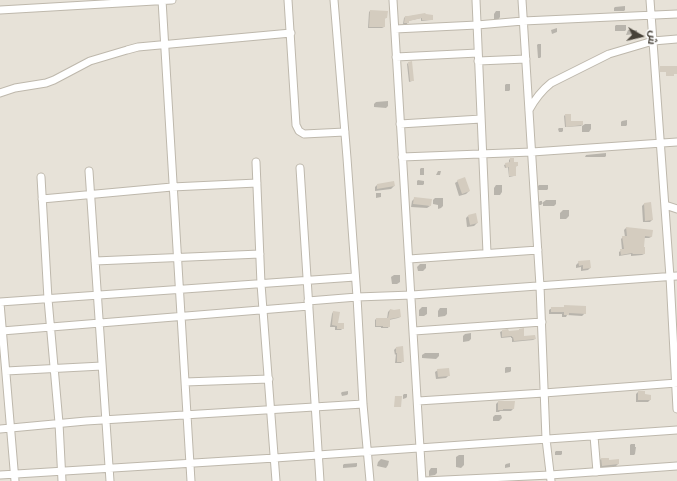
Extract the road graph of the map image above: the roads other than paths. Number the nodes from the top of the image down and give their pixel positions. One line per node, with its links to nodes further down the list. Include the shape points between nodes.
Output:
1 (30, 0): 10 (street)
2 (162, 0): 3 (street); 10 (street); 20 (street)
3 (172, 0)
4 (288, 0): 17 (street)
5 (334, 0): 28 (street)
6 (393, 0): 16 (street)
7 (476, 0): 15 (street)
8 (522, 0): 14 (street)
9 (650, 0): 13 (street)
10 (31, 8): 11 (street)
11 (0, 10)
12 (677, 14): 13 (street)
13 (651, 15): 14 (street); 19 (street)
14 (523, 21): 15 (street); 23 (street)
15 (477, 25): 16 (street); 22 (street)
16 (395, 29): 21 (street)
17 (291, 33): 20 (street); 28 (street, via 298,131 304,134)
18 (677, 39): 19 (street)
19 (653, 41): 25 (street, via 609,54 551,83); 30 (street)
20 (164, 44): 24 (street, via 138,47 102,57 54,80); 39 (street)
21 (396, 57): 22 (street); 27 (street)
22 (478, 57): 23 (street); 26 (street)
23 (526, 59): 25 (street)
24 (0, 93)
25 (529, 110): 31 (street)
26 (481, 119): 27 (street); 32 (street)
27 (400, 124): 33 (street)
28 (345, 132): 50 (street)
29 (677, 142): 30 (street)
30 (660, 143): 31 (street); 42 (street)
31 (532, 152): 32 (street); 44 (street)
32 (483, 154): 33 (street); 45 (street)
33 (402, 157): 48 (street)
34 (256, 162): 38 (street)
35 (300, 168): 52 (street)
36 (89, 171): 40 (street)
37 (41, 177): 41 (street)
38 (257, 183): 39 (street); 46 (street)
39 (172, 187): 40 (street); 47 (street)
40 (90, 194): 41 (street); 49 (street)
41 (42, 199): 59 (street)
42 (665, 205): 43 (street); 51 (street)
43 (677, 209)
44 (538, 250): 45 (street); 54 (street)
45 (487, 253): 48 (street)
46 (260, 254): 47 (street); 53 (street)
47 (178, 257): 49 (street); 55 (street)
48 (409, 259): 57 (street)
49 (95, 261): 56 (street)
50 (355, 277): 52 (street); 58 (street)
51 (673, 277): 54 (street); 74 (street)
52 (307, 281): 53 (street); 61 (street)
53 (262, 284): 55 (street); 62 (street)
54 (540, 286): 57 (street); 64 (street)
55 (179, 290): 56 (street); 63 (street)
56 (97, 295): 59 (street); 65 (street)
57 (412, 295): 58 (street); 68 (street)
58 (357, 297): 61 (street); 77 (street)
59 (48, 298): 60 (street); 66 (street)
60 (0, 303): 67 (street)
61 (309, 304): 62 (street); 78 (street)
62 (264, 310): 63 (street); 72 (street)
63 (181, 317): 65 (street); 73 (street)
64 (542, 322): 68 (street); 75 (street)
65 (99, 323): 66 (street); 69 (street)
66 (51, 327): 67 (street); 70 (street)
67 (2, 330): 71 (street)
68 (414, 331): 76 (street)
69 (102, 366): 70 (street); 82 (street)
70 (55, 368): 71 (street); 83 (street)
71 (6, 371): 84 (street)
72 (269, 378): 73 (street); 80 (street)
73 (185, 382): 81 (street)
74 (676, 383): 75 (street); 79 (street)
75 (544, 393): 76 (street); 88 (street)
76 (418, 401): 89 (street)
77 (363, 404): 78 (street); 90 (street)
78 (315, 407): 80 (street); 91 (street)
79 (677, 409)
80 (271, 410): 81 (street); 92 (street)
81 (187, 415): 82 (street); 93 (street)
82 (106, 419): 83 (street); 95 (street)
83 (59, 423): 84 (street); 96 (street)
84 (11, 428): 85 (street); 99 (street)
85 (0, 429)
86 (677, 430): 87 (street)
87 (594, 436): 88 (street); 97 (street)
88 (546, 439): 89 (street); 100 (street)
89 (420, 448): 90 (street); 107 (street)
90 (367, 451): 91 (street); 106 (street)
91 (319, 455): 92 (street); 105 (street)
92 (275, 458): 93 (street); 104 (street)
93 (190, 463): 95 (street); 103 (street)
94 (677, 466): 97 (street)
95 (109, 468): 96 (street); 102 (street)
96 (61, 471): 99 (street); 101 (street)
97 (597, 472): 100 (street)
98 (0, 475): 99 (street)
99 (15, 477)
100 (550, 478): 107 (street)
101 (62, 481)
102 (110, 481)
103 (191, 481)
104 (276, 481)
105 (320, 481)
106 (370, 481)
107 (423, 481)

